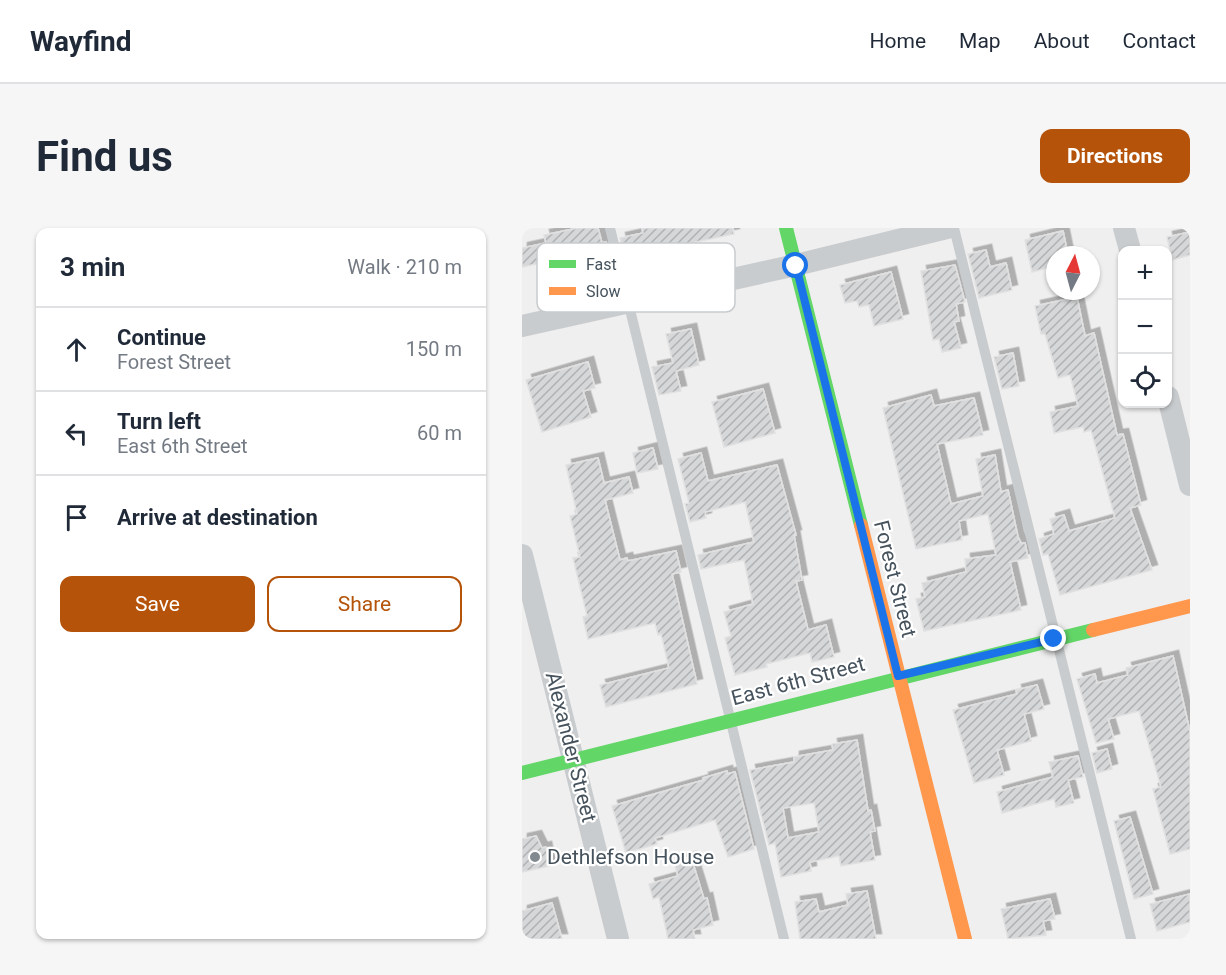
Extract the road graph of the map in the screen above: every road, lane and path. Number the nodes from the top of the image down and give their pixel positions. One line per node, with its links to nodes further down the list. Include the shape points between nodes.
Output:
1 (610, 228): 6 (lane)
2 (786, 228): 8 (street, Forest Street)
3 (947, 228): 8 (street)
4 (954, 228): 17 (lane)
5 (1124, 228): 7 (street)
6 (614, 243)
7 (1129, 246)
8 (796, 266): 9 (street); 18 (street, Forest Street)
9 (735, 279)
10 (584, 312): 12 (street)
11 (630, 312): 19 (lane)
12 (522, 326)
13 (1170, 408): 14 (street)
14 (1190, 485)
15 (522, 555): 20 (street, Alexander Street)
16 (1190, 606): 17 (street, East 6th Street)
17 (1054, 639): 18 (street, East 6th Street); 25 (lane)
18 (898, 676): 19 (street, East 6th Street); 24 (street, Forest Street)
19 (731, 721): 20 (street, East 6th Street); 23 (lane)
20 (575, 759): 21 (street, East 6th Street); 22 (street, Alexander Street)
21 (522, 773)
22 (618, 939)
23 (784, 939)
24 (965, 939)
25 (1131, 939)

